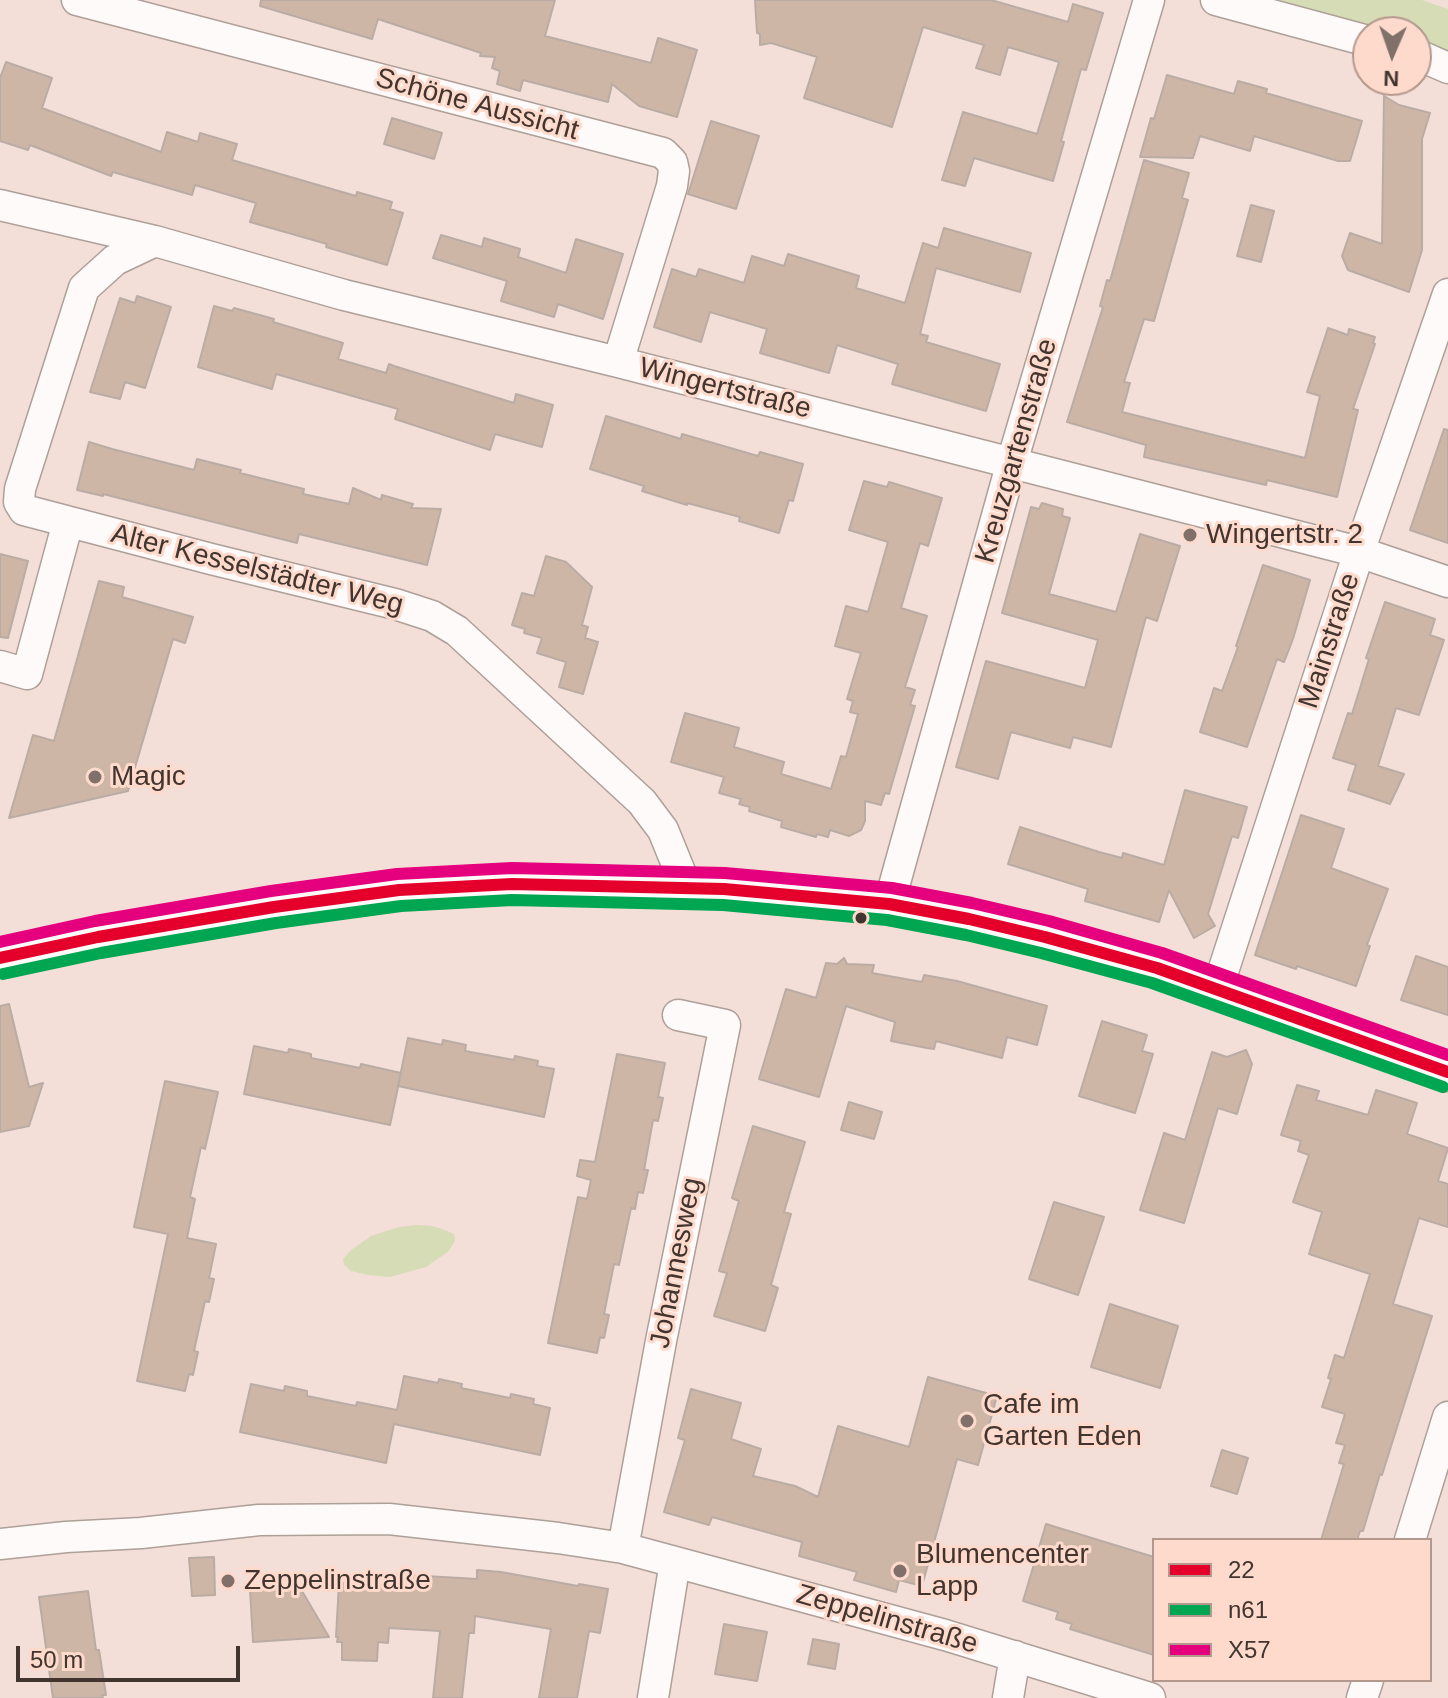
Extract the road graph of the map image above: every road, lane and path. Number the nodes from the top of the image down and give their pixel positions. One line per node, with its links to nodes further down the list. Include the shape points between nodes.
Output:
1 (77, 0): 8 (street, Schöne Aussicht, via 663,153 672,162 672,186)
2 (1149, 0): 9 (street, Kreuzgartenstraße)
3 (1216, 0): 4 (street)
4 (1352, 37)
5 (0, 205): 6 (street, Wingertstraße)
6 (155, 241): 8 (street, Wingertstraße, via 344,295); 10 (street, Alter Kesselstädter Weg, via 115,260 84,288 20,489 24,510)
7 (1448, 294): 11 (street, Mainstraße)
8 (618, 362): 9 (street, Wingertstraße)
9 (1012, 462): 11 (street, Wingertstraße); 15 (street, Kreuzgartenstraße)
10 (68, 522): 13 (street, via 27,674); 14 (street, Alter Kesselstädter Weg, via 432,616 457,631 642,802 663,830)
11 (1359, 552): 12 (street, Wingertstraße); 17 (street, Mainstraße)
12 (1448, 582)
13 (0, 666)
14 (687, 889): 15 (main road); 16 (main road, via 512,884 399,890 274,907)
15 (889, 904): 17 (main road, via 1045,937)
16 (0, 958)
17 (1217, 990): 19 (main road)
18 (678, 1015): 23 (street, Johannesweg, via 725,1025)
19 (1448, 1072)
20 (1448, 1417): 21 (street)
21 (1411, 1538)
22 (0, 1544): 23 (street, Zeppelinstraße, via 259,1520 389,1519)
23 (623, 1548): 24 (street, Zeppelinstraße)
24 (675, 1562): 25 (street, Zeppelinstraße); 26 (street)
25 (1015, 1656): 27 (street); 28 (street, Zeppelinstraße)
26 (653, 1698)
27 (1008, 1698)
28 (1150, 1698)

